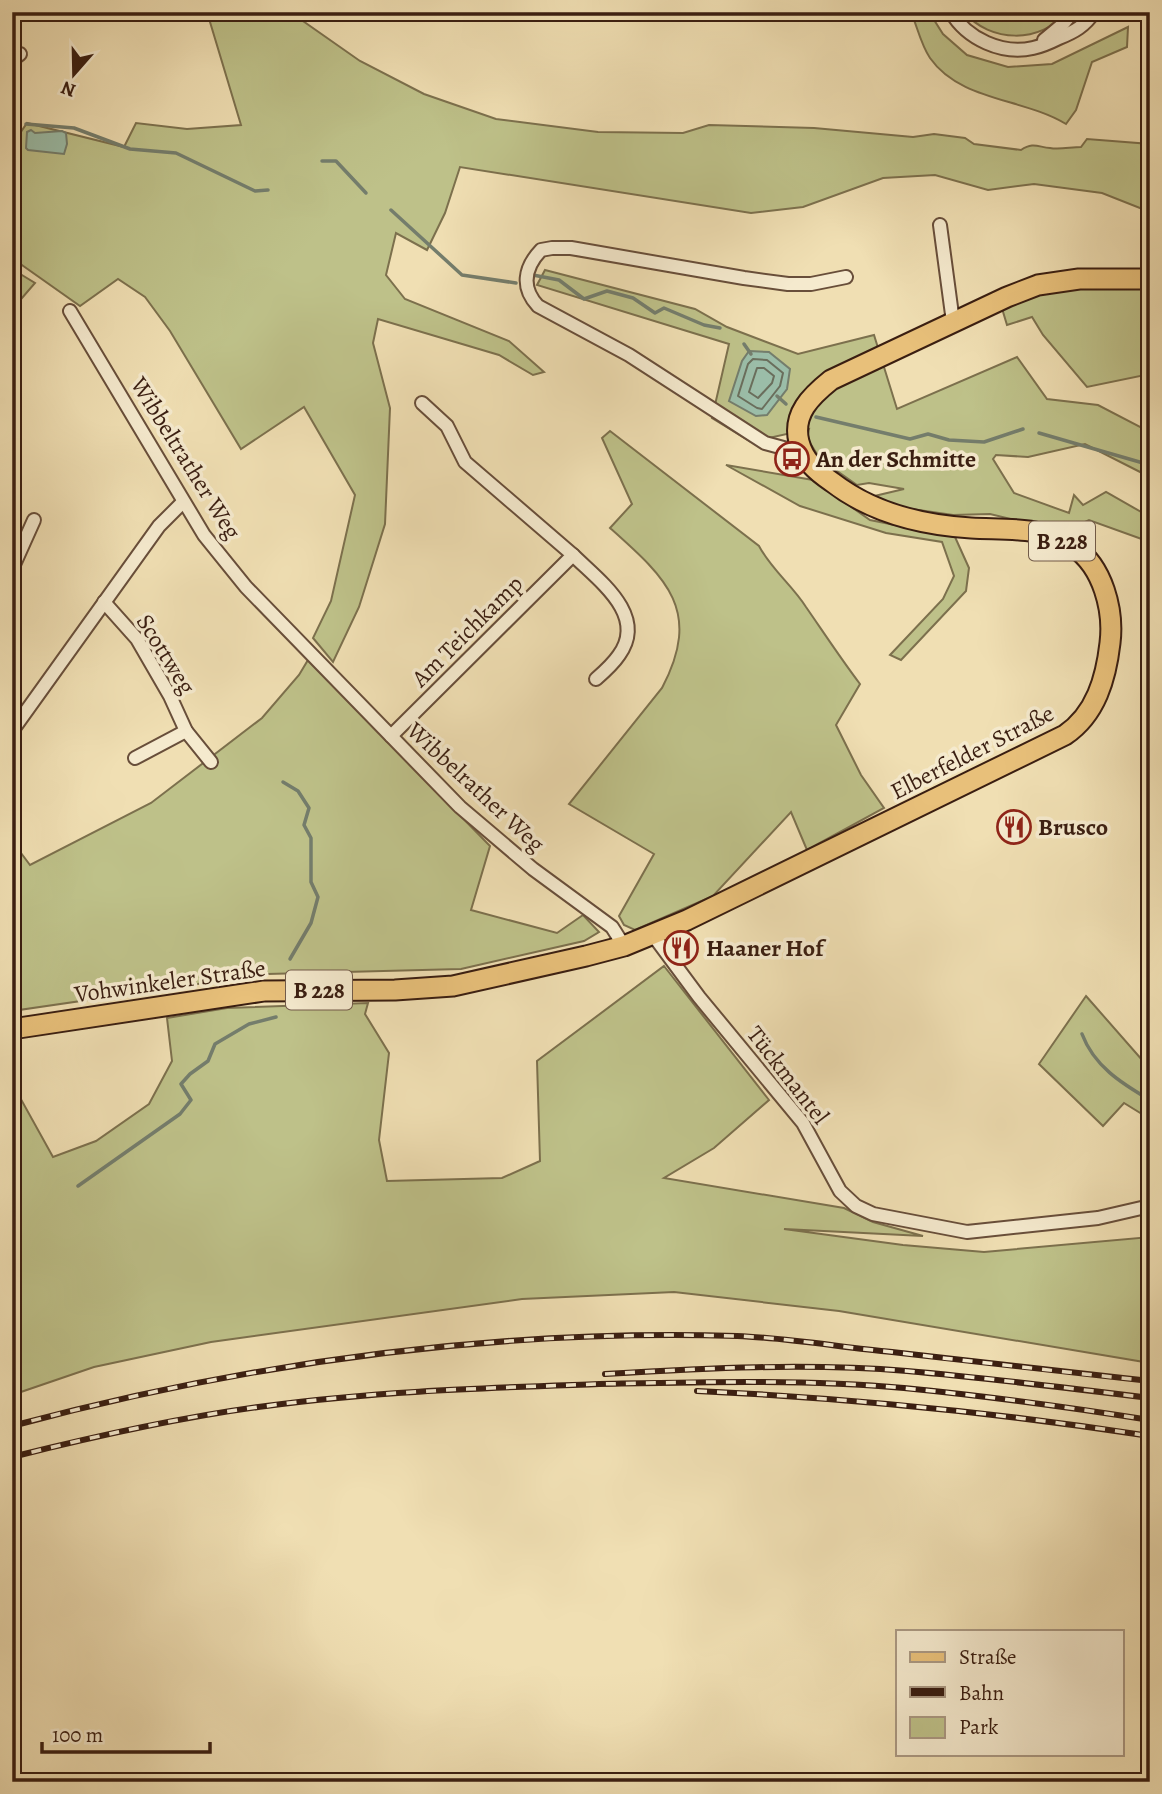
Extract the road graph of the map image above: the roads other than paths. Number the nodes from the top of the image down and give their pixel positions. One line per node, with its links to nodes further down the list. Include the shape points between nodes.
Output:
1 (951, 12): 4 (street, via 961,26 984,42 1001,48)
2 (1073, 12): 4 (street)
3 (1094, 12): 4 (street, via 1078,29)
4 (1032, 48)
5 (940, 225): 9 (street)
6 (846, 277): 11 (street, via 788,284 571,248 541,250 527,271 525,286 538,306 629,355 765,443)
7 (1150, 279): 9 (main road, via 1079,279 1038,285)
8 (70, 311): 12 (street, Wibbeltrather Weg)
9 (953, 322): 11 (main road, via 831,380 814,393 799,422)
10 (422, 402): 14 (street, via 447,426 465,462)
11 (802, 453): 24 (main road, Elberfelder Straße / B 228, via 815,470 852,497 888,513 944,526 1043,532 1076,549 1096,571 1110,613 1110,649 1101,686 1087,715 1065,735)
12 (183, 502): 16 (street, Scottweg, via 159,526); 17 (street, Wibbeltrather Weg, via 246,587)
13 (34, 520): 15 (street)
14 (573, 555): 18 (street, via 620,604 627,619 621,653); 21 (street, Am Teichkamp)
15 (12, 569)
16 (104, 602): 19 (street, Scottweg); 20 (street, Scottweg, via 137,639)
17 (307, 649): 21 (street, Wibbelrather Weg)
18 (596, 680)
19 (12, 731)
20 (186, 731): 22 (street, Scottweg); 23 (street, Scottweg)
21 (391, 736): 25 (street, Wibbelrather Weg, via 460,807 612,927)
22 (135, 758)
23 (211, 762)
24 (653, 935): 25 (main road, Elberfelder Straße / B 228); 27 (street, Tückmantel, via 803,1124 840,1191 856,1206 873,1214 967,1232 1098,1218)
25 (624, 946): 26 (main road, Vohwinkeler Straße / B 228, via 453,986 264,991)
26 (12, 1029)
27 (1150, 1206)

